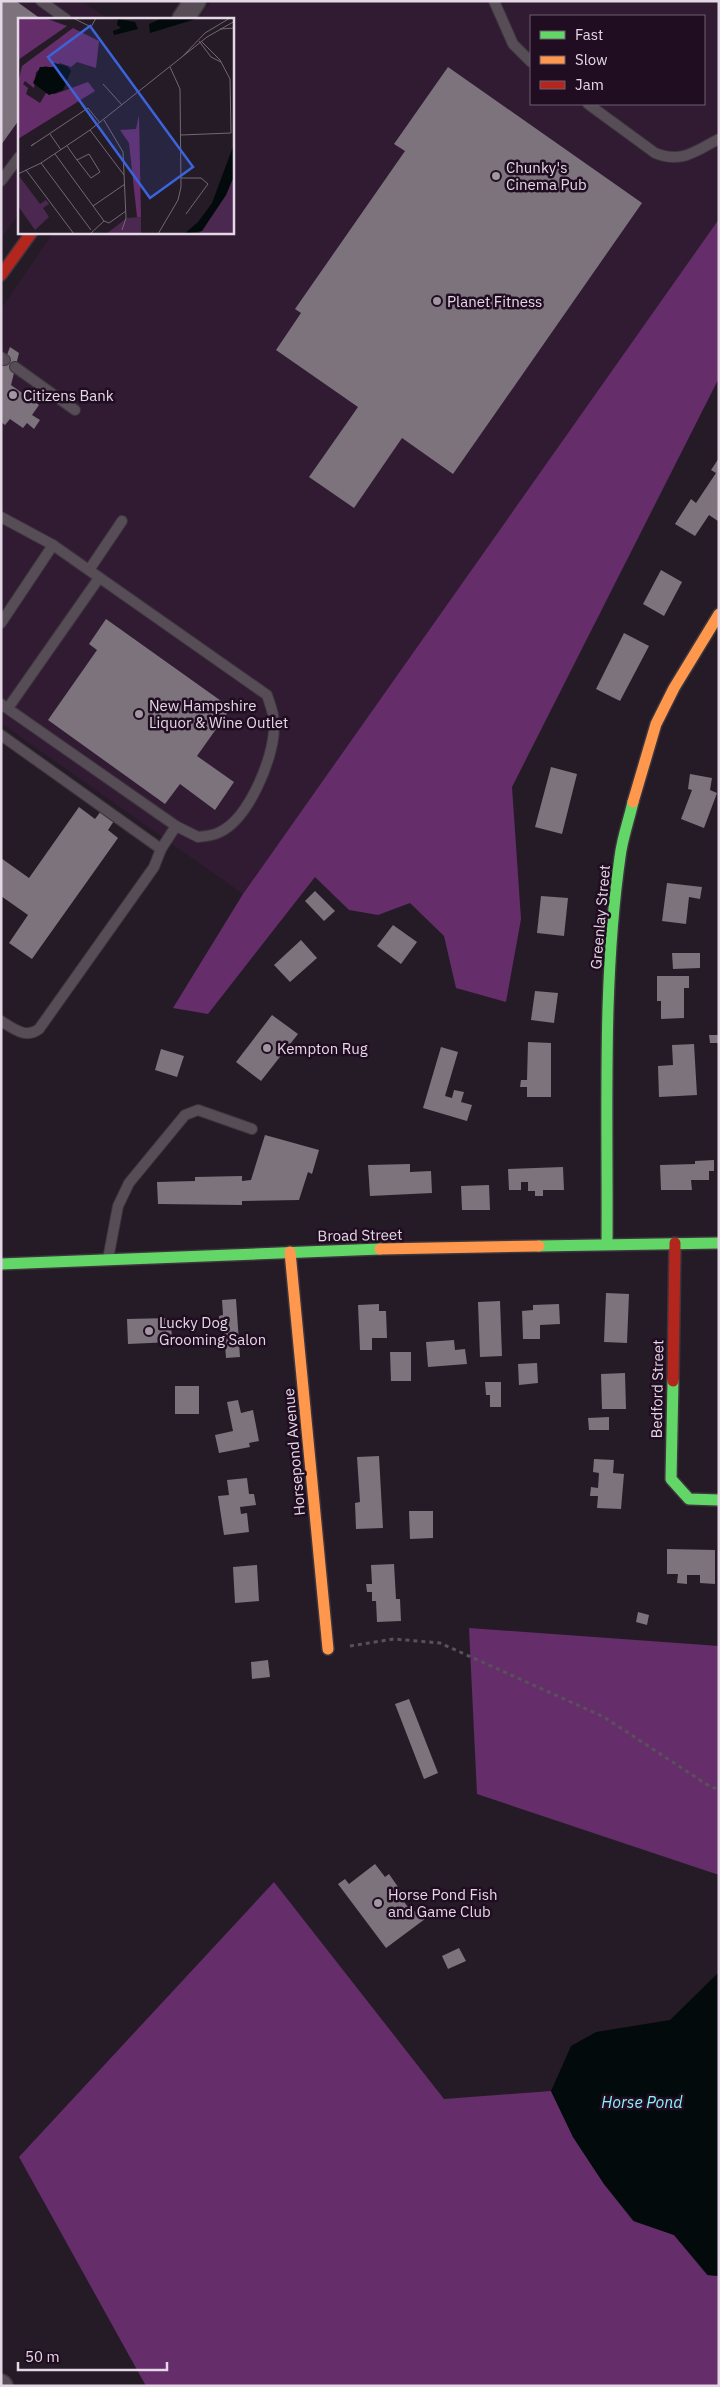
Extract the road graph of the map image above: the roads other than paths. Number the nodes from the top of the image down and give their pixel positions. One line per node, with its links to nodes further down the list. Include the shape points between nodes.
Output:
1 (41, 1): 4 (lane)
2 (195, 1): 5 (street)
3 (494, 1): 6 (lane, via 513,44)
4 (65, 18)
5 (183, 18)
6 (530, 61)
7 (589, 105): 8 (lane, via 665,157 674,159)
8 (719, 139)
9 (18, 158): 10 (lane)
10 (1, 181)
11 (31, 234): 12 (street)
12 (1, 275)
13 (15, 367): 14 (lane)
14 (75, 410)
15 (1, 517): 17 (lane)
16 (122, 521): 18 (lane)
17 (53, 545): 18 (lane); 21 (lane)
18 (89, 570): 19 (lane)
19 (99, 578): 22 (lane); 24 (lane, via 267,696 273,712 272,750 260,782 240,814 222,832 210,836 198,837)
20 (719, 614): 30 (street, Greenlay Street, via 656,724 620,855 612,924)
21 (1, 623)
22 (4, 706): 24 (lane)
23 (1, 735): 25 (lane)
24 (176, 826): 25 (lane)
25 (162, 849): 26 (lane, via 154,867 39,1029 32,1034 23,1033)
26 (1, 1021)
27 (252, 1129): 32 (lane, via 198,1110 185,1115 129,1184 118,1206)
28 (675, 1243): 29 (street, Broad Street); 30 (street, Broad Street); 34 (street, Bedford Street, via 671,1478 689,1499)
29 (719, 1243)
30 (607, 1244): 31 (street, Broad Street)
31 (290, 1252): 32 (street, Broad Street); 35 (street, Horsepond Avenue)
32 (108, 1260): 33 (street, Broad Street)
33 (1, 1264)
34 (719, 1500)
35 (328, 1649)

